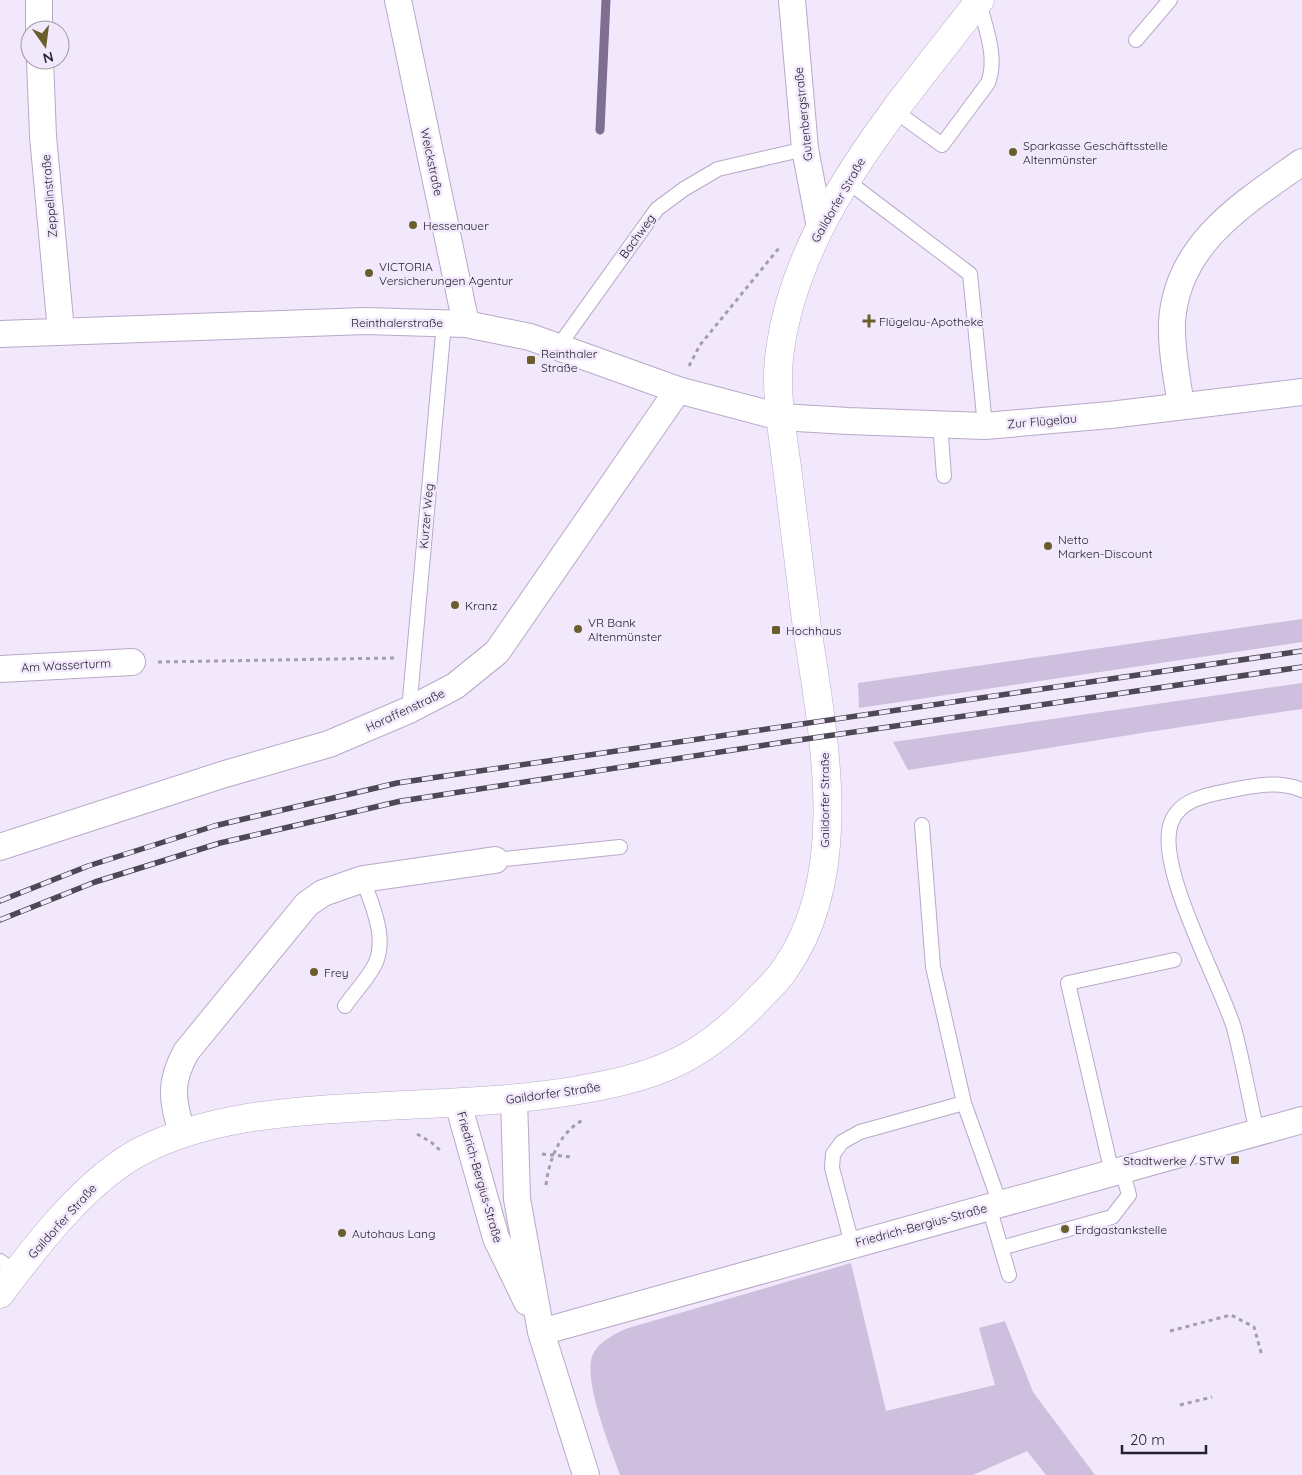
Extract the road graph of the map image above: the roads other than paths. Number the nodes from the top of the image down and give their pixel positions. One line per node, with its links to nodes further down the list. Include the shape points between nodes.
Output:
1 (39, 0): 6 (street)
2 (398, 0): 14 (street, Weickstraße)
3 (792, 0): 10 (street, Gutenbergstraße)
4 (1170, 0): 7 (lane)
5 (979, 1): 9 (main road, Gaildorfer Straße); 9 (lane, via 992,72 988,83 942,145)
6 (39, 20)
7 (1136, 40)
8 (40, 70): 15 (street, Zeppelinstraße, via 43,136)
9 (895, 111): 12 (main road, Gaildorfer Straße)
10 (805, 149): 13 (street, Gutenbergstraße); 17 (lane, Bachweg, via 718,169 657,209)
11 (1302, 162): 20 (street, via 1238,207 1211,232 1191,258 1176,295 1172,322 1173,355)
12 (847, 181): 13 (main road, Gaildorfer Straße); 23 (lane, via 970,274)
13 (820, 227): 21 (main road, Gaildorfer Straße, via 795,283 779,353)
14 (455, 323): 15 (street, Reinthalerstraße, via 364,321); 17 (street, Reinthalerstraße, via 530,337); 27 (lane, Kurzer Weg)
15 (61, 331): 16 (street, Reinthalerstraße)
16 (0, 334)
17 (558, 347): 18 (street, Reinthalerstraße)
18 (678, 390): 21 (street, Reinthalerstraße); 27 (street, Horaffenstraße, via 497,652 455,686)
19 (1302, 392): 20 (street, Zur Flügelau)
20 (1181, 406): 23 (street, Zur Flügelau)
21 (780, 417): 22 (street, Zur Flügelau); 36 (main road, Gaildorfer Straße, via 824,740 827,832 821,885 808,927 785,971 751,1007 717,1038 677,1062 607,1085)
22 (940, 424): 23 (street, Zur Flügelau); 24 (lane)
23 (985, 426)
24 (944, 476)
25 (132, 662): 26 (street, Am Wasserturm)
26 (0, 669)
27 (408, 710): 30 (street, Horaffenstraße, via 329,744)
28 (1302, 790): 40 (lane, via 1265,784 1219,792 1192,800 1177,811 1170,824 1168,842 1172,862 1196,939 1234,1029)
29 (922, 825): 38 (lane, via 933,967)
30 (0, 847)
31 (620, 847): 32 (lane)
32 (495, 860): 33 (street)
33 (363, 879): 35 (lane, via 377,921 380,942 376,962); 41 (street, via 323,893 307,904 186,1052 176,1070 173,1089)
34 (1174, 960): 42 (lane, via 1068,983)
35 (344, 1006)
36 (514, 1099): 37 (main road, Gaildorfer Straße); 49 (street, Friedrich-Bergius-Straße, via 517,1199)
37 (458, 1103): 41 (main road, Gaildorfer Straße, via 286,1112 232,1120); 49 (street, Friedrich-Bergius-Straße, via 496,1238)
38 (964, 1103): 43 (lane); 44 (lane, via 860,1132 842,1142 833,1154 832,1168)
39 (1302, 1120): 40 (street, Friedrich-Bergius-Straße)
40 (1257, 1132): 42 (street, Friedrich-Bergius-Straße)
41 (182, 1134): 46 (main road, Gaildorfer Straße, via 141,1151 109,1172)
42 (1117, 1171): 43 (street, Friedrich-Bergius-Straße); 45 (lane, via 1129,1194 1112,1217)
43 (995, 1205): 44 (street, Friedrich-Bergius-Straße); 45 (lane)
44 (852, 1244): 49 (street, Friedrich-Bergius-Straße)
45 (1001, 1248): 47 (lane)
46 (8, 1266): 48 (main road, Gaildorfer Straße)
47 (1009, 1275)
48 (0, 1294)
49 (541, 1332): 50 (street)
50 (586, 1475)

